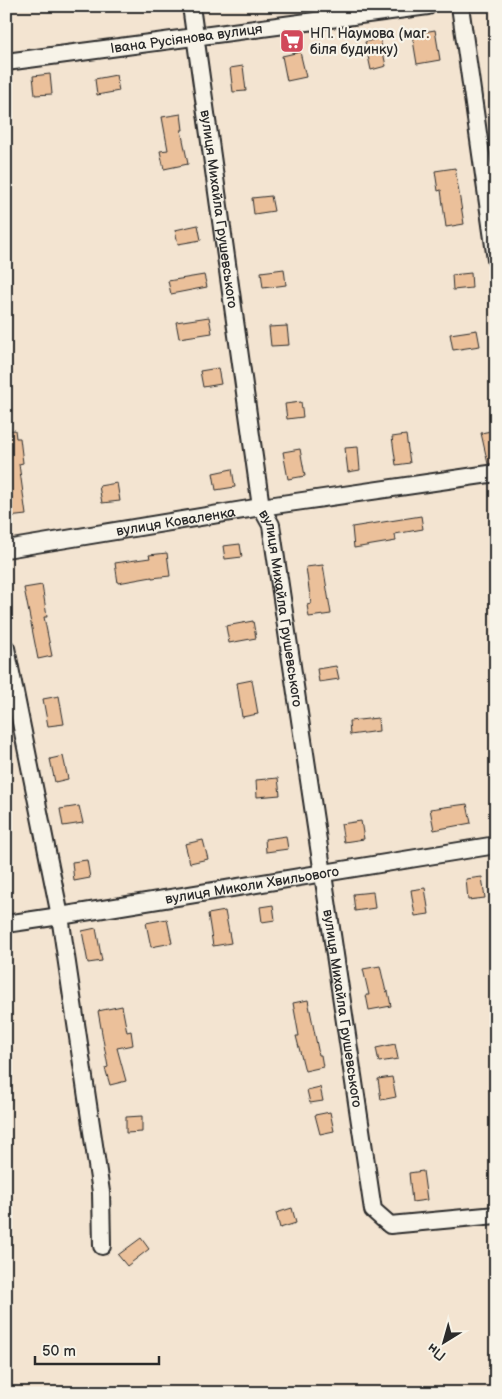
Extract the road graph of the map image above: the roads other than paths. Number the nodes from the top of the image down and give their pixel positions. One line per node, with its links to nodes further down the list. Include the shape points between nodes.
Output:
1 (191, 6): 4 (street, вулиця Михайла Грушевського)
2 (428, 6): 4 (street, Івана Русіянова вулиця)
3 (460, 6): 6 (street)
4 (196, 38): 5 (street, Івана Русіянова вулиця); 8 (street, вулиця Михайла Грушевського)
5 (6, 62)
6 (496, 260)
7 (496, 473): 8 (street, вулиця Коваленка)
8 (261, 507): 9 (street, вулиця Коваленка); 12 (street, вулиця Михайла Грушевського, via 271,525)
9 (6, 549)
10 (6, 648): 13 (street)
11 (496, 845): 12 (street, вулиця Миколи Хвильового)
12 (322, 872): 13 (street, вулиця Миколи Хвильового); 15 (street, вулиця Михайла Грушевського, via 373,1210 390,1225)
13 (60, 916): 14 (street, вулиця Миколи Хвильового); 16 (street, via 101,1192)
14 (6, 924)
15 (496, 1214)
16 (102, 1246)

